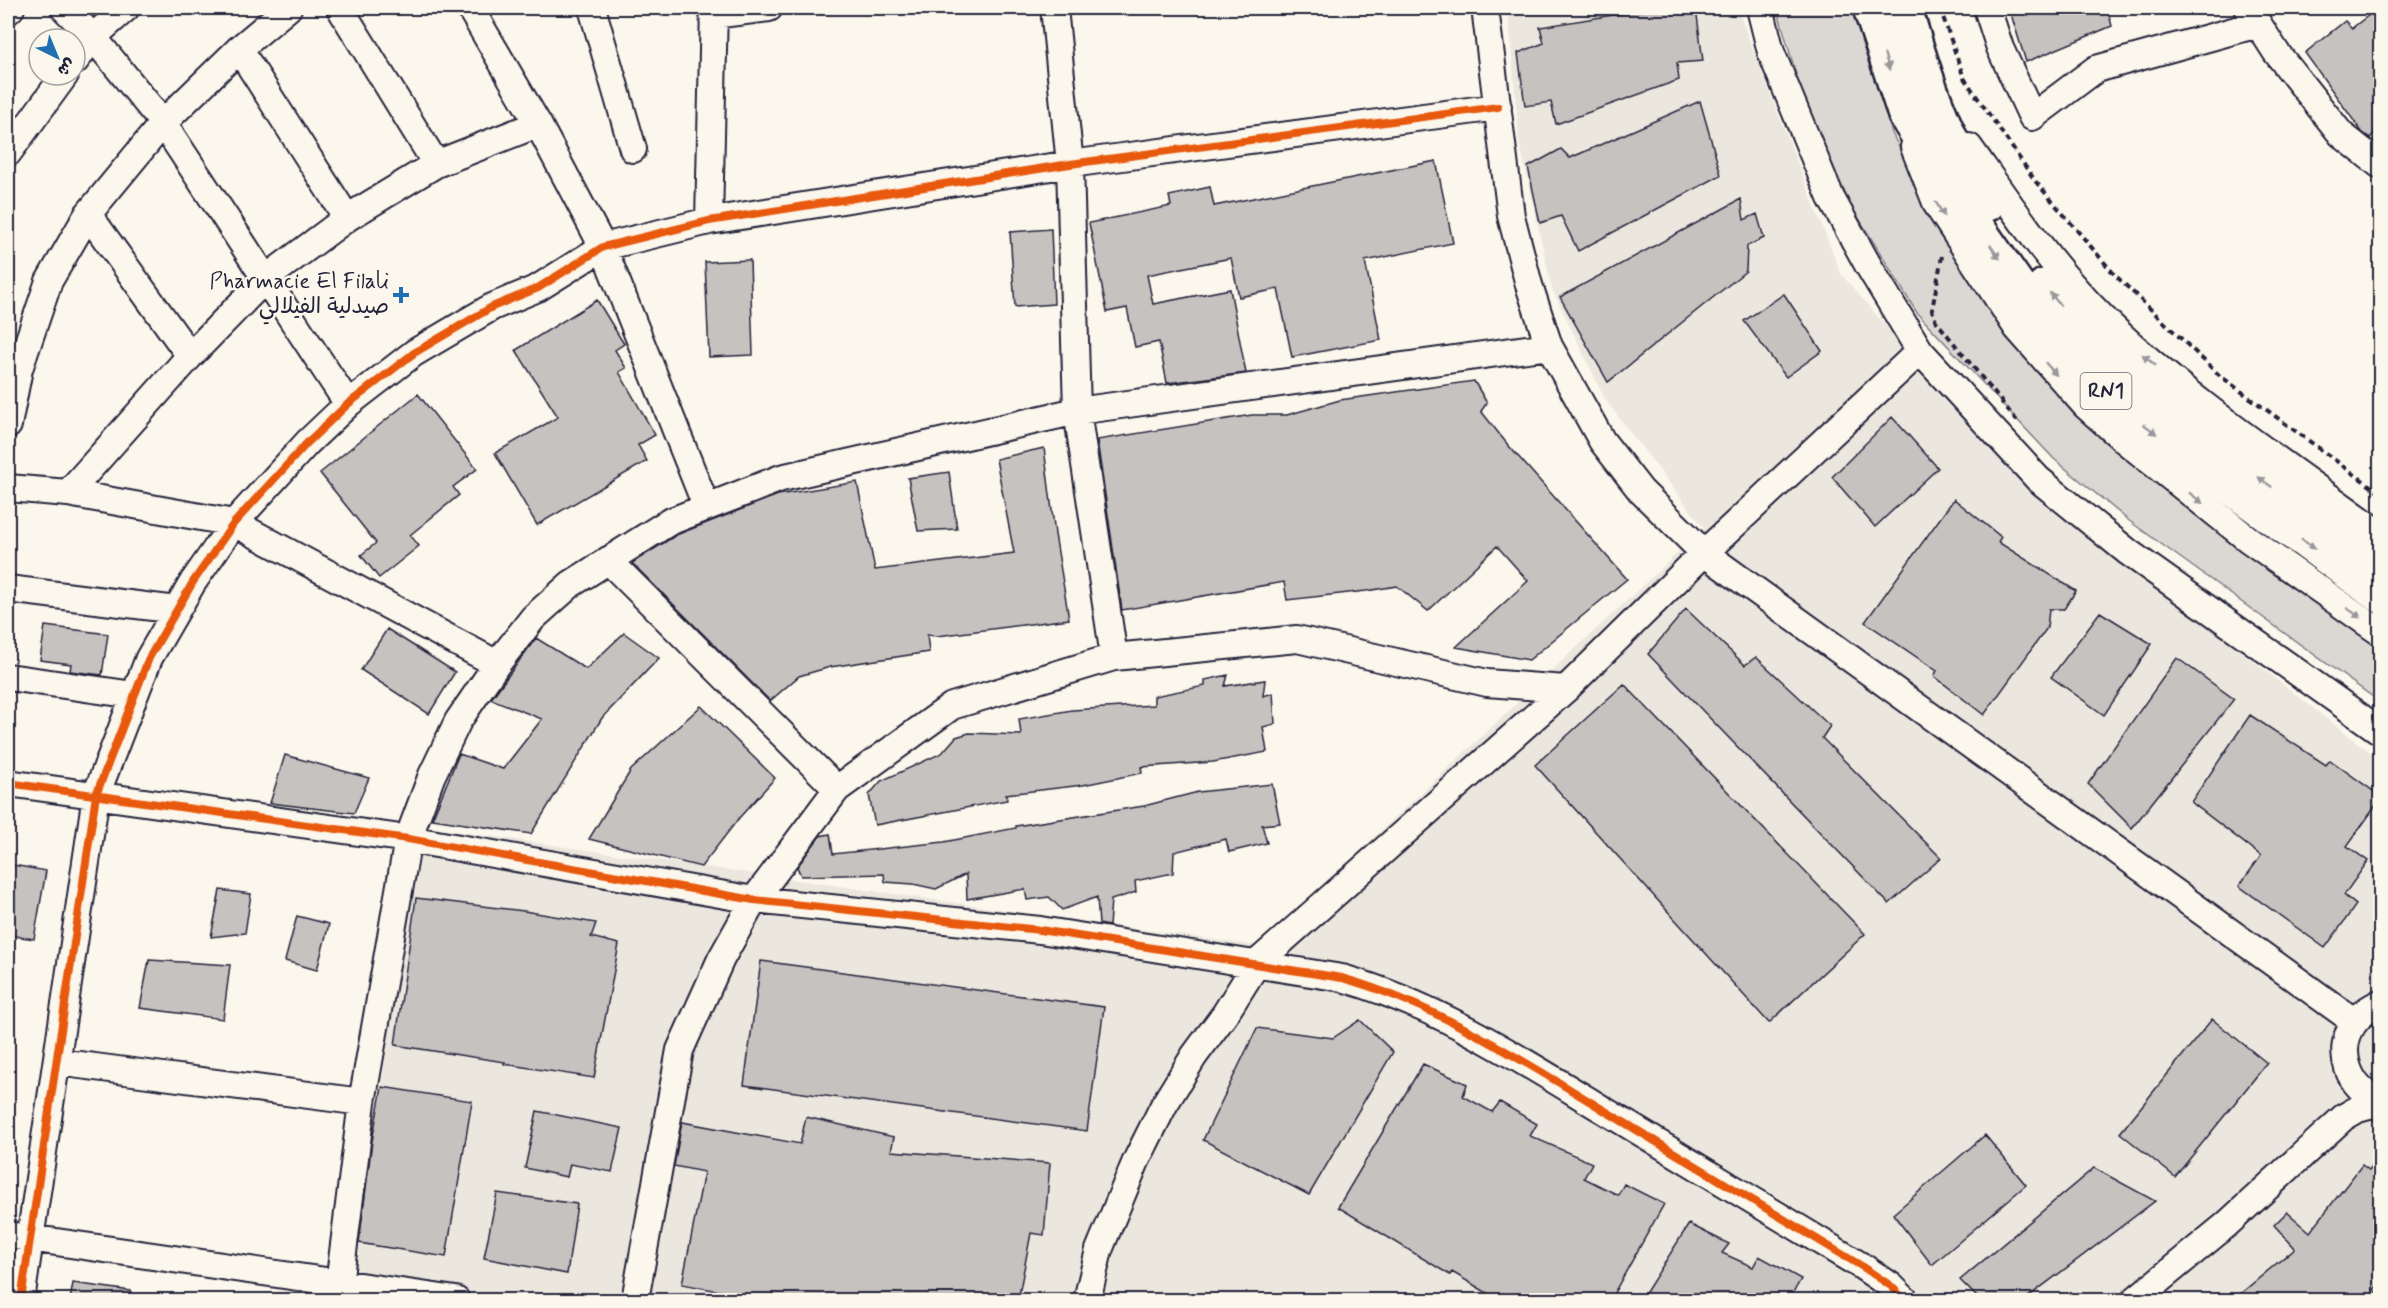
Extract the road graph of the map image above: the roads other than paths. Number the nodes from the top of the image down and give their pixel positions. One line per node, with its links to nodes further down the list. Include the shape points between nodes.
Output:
1 (11, 8): 15 (street)
2 (64, 8): 18 (street)
3 (126, 8): 18 (street)
4 (288, 8): 20 (street)
5 (340, 8): 29 (street)
6 (470, 8): 26 (street)
7 (592, 8): 27 (street)
8 (769, 8): 16 (street)
9 (1054, 8): 30 (street)
10 (1485, 8): 23 (street)
11 (1760, 8): 38 (street, via 1771,52 1831,198)
12 (1870, 8): 24 (highway, RN1, one-way to 24)
13 (1905, 8): 22 (highway, RN1)
14 (1986, 8): 17 (street, via 2032,117 2096,69)
15 (8, 11)
16 (714, 11): 34 (street)
17 (2253, 16): 31 (street, via 2276,52 2341,134)
18 (93, 37): 19 (street); 25 (street)
19 (87, 45)
20 (239, 49): 25 (street); 33 (street)
21 (56, 87): 28 (street)
22 (1935, 100): 47 (street, one-way to 22, via 2173,380 2103,317 2070,283); 50 (highway, RN1, one-way to 22, via 2193,430 2085,334 2053,298 1973,183)
23 (1498, 107): 30 (street); 37 (street, via 1511,216)
24 (1905, 115): 52 (highway, RN1, one-way to 52, via 1954,194 2037,312 2102,387 2138,421); 54 (street, one-way to 54, via 1918,162 1936,205 2017,328 2050,367 2162,472 2248,539)
25 (164, 123): 32 (street); 36 (street)
26 (538, 124): 29 (street); 35 (street)
27 (633, 149)
28 (8, 153)
29 (436, 164): 33 (street)
30 (1070, 164): 34 (street); 41 (street)
31 (2380, 165)
32 (88, 214): 39 (street); 42 (street, via 49,281 19,369)
33 (347, 218): 36 (street)
34 (709, 220): 35 (street)
35 (603, 247): 40 (street, via 538,288 492,307 414,353); 45 (street)
36 (265, 279): 39 (street); 40 (street)
37 (1549, 346): 41 (street); 48 (street, via 1602,441 1641,490)
38 (1920, 351): 48 (street); 60 (street, via 2038,479 2128,552)
39 (190, 356): 44 (street)
40 (348, 404): 46 (street)
41 (1077, 411): 45 (street, via 782,478); 55 (street)
42 (8, 425)
43 (8, 488): 44 (street)
44 (69, 493): 46 (street)
45 (705, 506): 49 (street, via 669,522)
46 (234, 523): 53 (street); 56 (street)
47 (2380, 534)
48 (1704, 553): 58 (street); 68 (street)
49 (608, 560): 56 (street, via 571,584 533,618); 62 (street)
50 (2380, 565)
51 (8, 589): 53 (street)
52 (2380, 596)
53 (177, 610): 59 (street, via 149,658)
54 (2380, 632)
55 (1114, 657): 58 (street, via 1297,639 1487,683); 62 (street, via 952,706)
56 (497, 664): 64 (street, via 458,721)
57 (8, 677): 59 (street)
58 (1566, 689): 66 (street)
59 (134, 695): 63 (street)
60 (2380, 731)
61 (8, 783): 63 (street)
62 (837, 789): 65 (street)
63 (96, 795): 64 (street); 69 (street)
64 (408, 839): 65 (street); 72 (street)
65 (754, 900): 66 (street, via 1040,930); 78 (street, via 721,959 680,1050)
66 (1257, 963): 79 (street, via 1159,1114 1099,1250); 80 (street, via 1342,978 1381,989 1428,1010 1528,1064 1863,1267)
67 (2380, 1003): 68 (street)
68 (2355, 1022): 70 (street, via 2345,1050)
69 (57, 1062): 72 (street); 74 (street)
70 (2349, 1070): 71 (street, via 2361,1089); 73 (street, via 2346,1100)
71 (2380, 1101): 73 (street, via 2358,1109)
72 (362, 1102): 75 (street)
73 (2332, 1127): 81 (street, via 2226,1225)
74 (18, 1237): 75 (street); 76 (street)
75 (339, 1292): 77 (street)
76 (21, 1300)
77 (456, 1300)
78 (635, 1300)
79 (1087, 1300)
80 (1905, 1300)
81 (2135, 1300)

